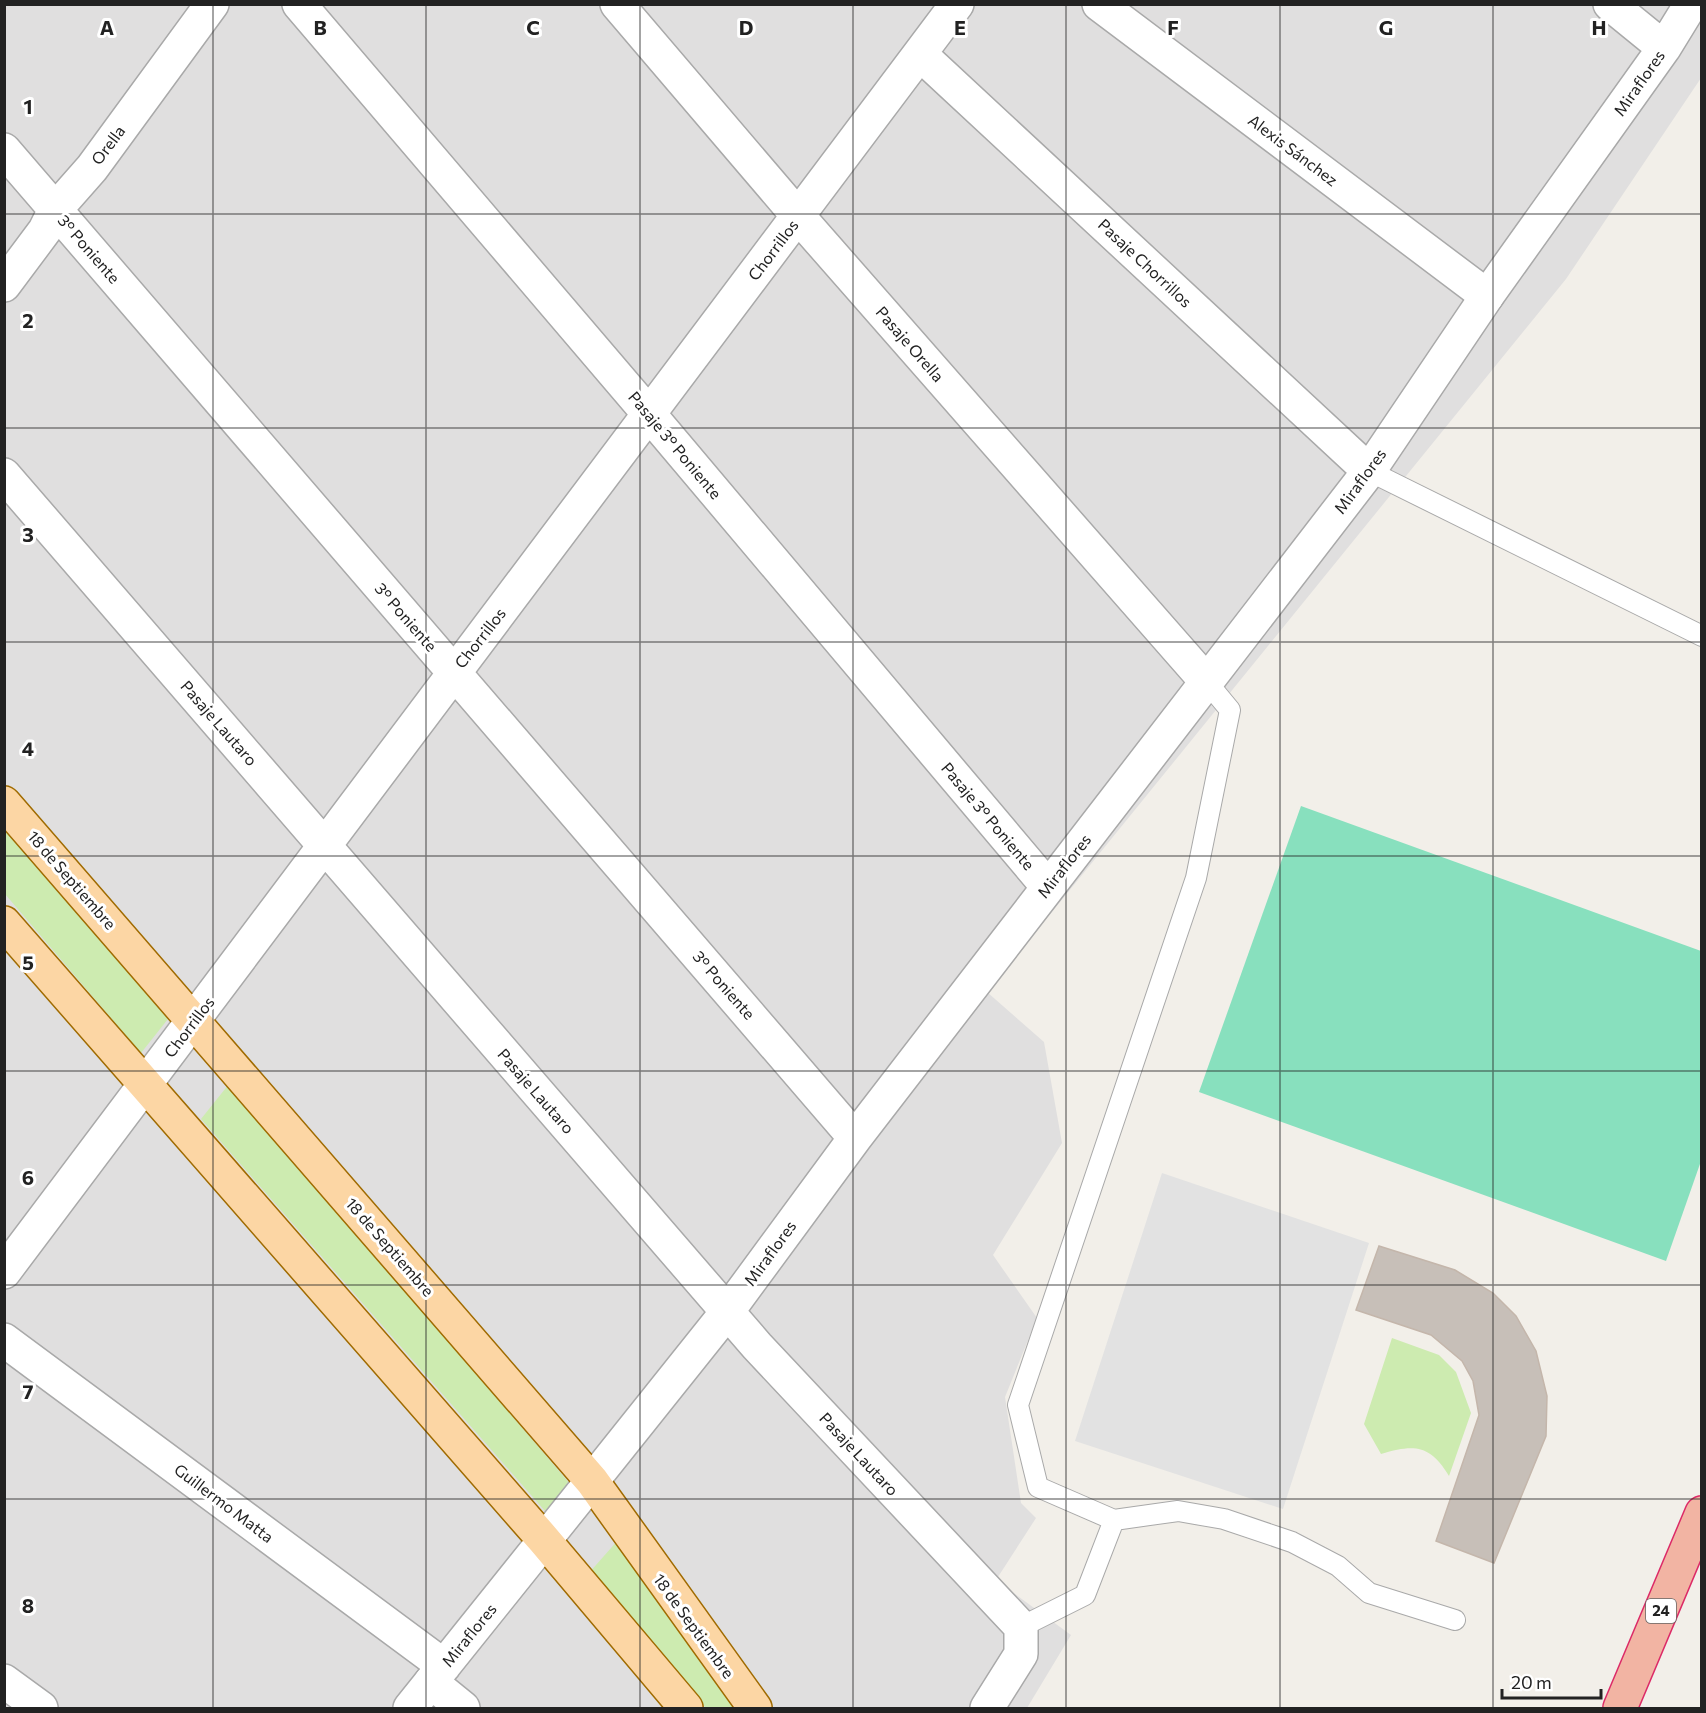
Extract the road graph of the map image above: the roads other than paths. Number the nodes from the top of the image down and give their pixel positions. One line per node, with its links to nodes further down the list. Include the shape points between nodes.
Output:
1 (212, 4): 11 (street, Orella, via 92,168)
2 (299, 4): 15 (street, Pasaje 3° Poniente)
3 (617, 4): 12 (street, Pasaje Orella)
4 (957, 4): 9 (street, Chorrillos)
5 (1099, 4): 14 (street, Alexis Sánchez)
6 (1610, 4): 8 (street)
7 (1691, 4): 8 (street, Miraflores)
8 (1664, 48): 14 (street, Miraflores)
9 (920, 54): 12 (street, Chorrillos); 16 (street, Pasaje Chorrillos)
10 (4, 150): 11 (street, 3° Poniente)
11 (55, 210): 13 (street, Orella); 19 (street, 3° Poniente)
12 (798, 216): 15 (street, Chorrillos); 20 (street, Pasaje Orella)
13 (4, 285)
14 (1486, 296): 16 (street, Miraflores)
15 (649, 414): 19 (street, Chorrillos); 23 (street, Pasaje 3° Poniente)
16 (1369, 471): 18 (lane); 20 (street, Miraflores)
17 (4, 475): 22 (street, Pasaje Lautaro)
18 (1701, 636)
19 (453, 672): 22 (street, Chorrillos); 27 (street, 3° Poniente)
20 (1206, 681): 23 (street, Miraflores); 33 (lane, via 1230,710 1196,878 1018,1405 1038,1487)
21 (4, 803): 25 (main road, 18 de Septiembre)
22 (325, 846): 25 (street, Chorrillos); 29 (street, Pasaje Lautaro)
23 (1048, 887): 27 (street, Miraflores)
24 (4, 923): 26 (main road)
25 (193, 1020): 26 (street, Chorrillos); 31 (main road, 18 de Septiembre)
26 (145, 1085): 28 (street, Chorrillos); 34 (main road)
27 (855, 1138): 29 (street, Miraflores)
28 (4, 1272)
29 (727, 1312): 31 (street, Miraflores); 36 (street, Pasaje Lautaro)
30 (4, 1340): 37 (street, Guillermo Matta)
31 (592, 1480): 34 (street, Miraflores); 43 (main road, 18 de Septiembre)
32 (1701, 1513): 45 (highway, 24)
33 (1114, 1520): 35 (lane, via 1178,1511 1224,1519 1320,1556 1369,1593); 36 (lane, via 1085,1595)
34 (544, 1540): 37 (street, Miraflores); 42 (main road)
35 (1455, 1620)
36 (1021, 1628): 44 (street, via 1021,1654)
37 (437, 1674): 40 (street, Miraflores); 41 (street, Guillermo Matta)
38 (4, 1681): 39 (street)
39 (41, 1708)
40 (410, 1708)
41 (463, 1708)
42 (686, 1708)
43 (755, 1708)
44 (987, 1708)
45 (1620, 1708)

